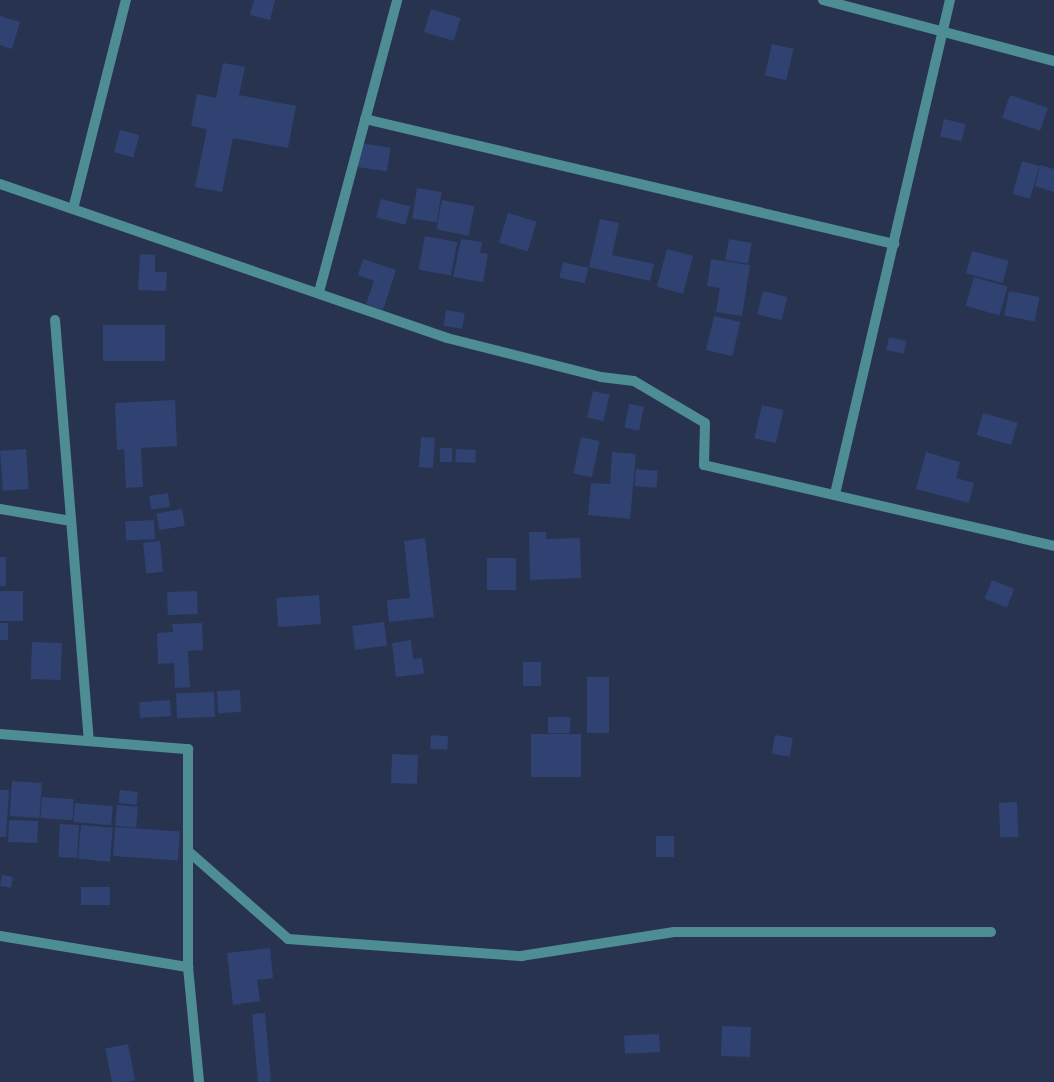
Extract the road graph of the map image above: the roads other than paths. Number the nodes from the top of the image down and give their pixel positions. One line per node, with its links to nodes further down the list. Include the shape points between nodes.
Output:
1 (126, 0): 9 (street)
2 (396, 0): 7 (street)
3 (823, 0): 5 (street)
4 (950, 0): 5 (street)
5 (943, 32): 6 (street); 10 (street)
6 (1054, 61)
7 (365, 119): 10 (street); 11 (street)
8 (0, 184): 9 (street)
9 (74, 209): 11 (street)
10 (894, 244): 13 (street)
11 (319, 292): 13 (street, via 447,338 601,377 634,381 705,423 704,465)
12 (55, 320): 15 (street)
13 (835, 494): 16 (street)
14 (0, 509): 15 (street)
15 (72, 522): 18 (street)
16 (1054, 546)
17 (0, 734): 18 (street)
18 (88, 741): 19 (street, via 188,749)
19 (188, 851): 20 (street, via 288,939 521,956 674,932); 22 (street)
20 (991, 932)
21 (0, 936): 22 (street)
22 (188, 966): 23 (street)
23 (199, 1082)

